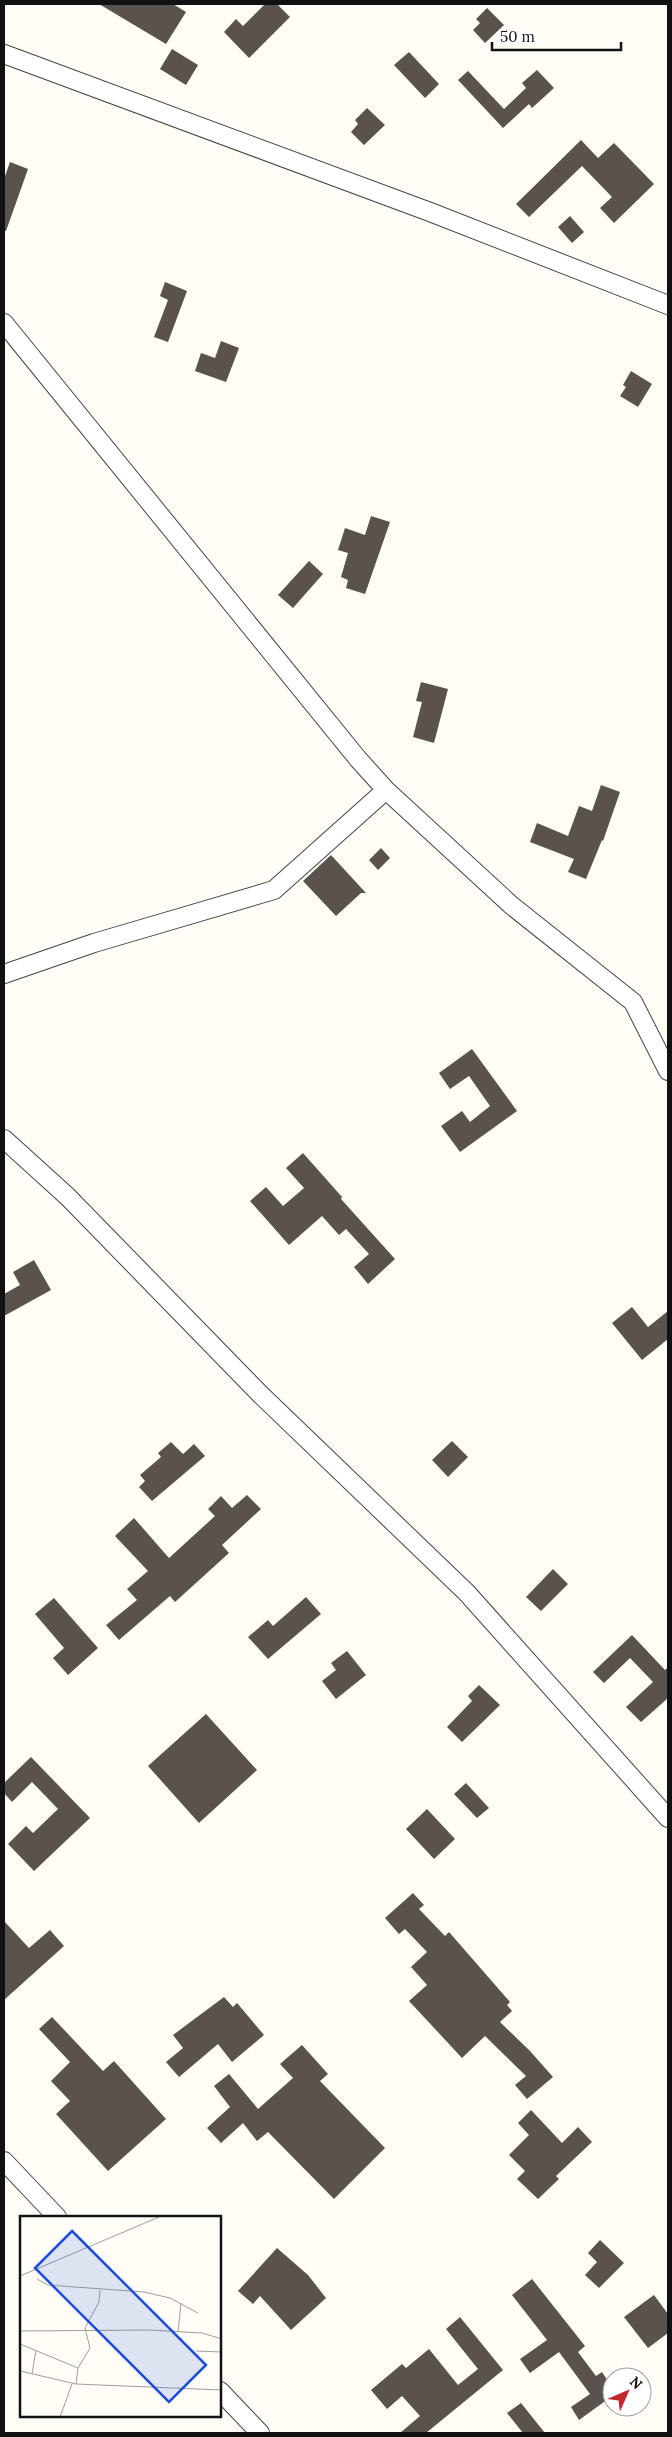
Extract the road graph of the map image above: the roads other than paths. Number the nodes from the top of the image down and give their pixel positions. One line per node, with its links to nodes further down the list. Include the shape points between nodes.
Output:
1 (4, 54): 2 (street, via 430,212)
2 (668, 305)
3 (4, 323): 4 (street)
4 (386, 790): 5 (street, via 274,890 94,943); 6 (street, via 511,905 633,1002)
5 (4, 974)
6 (668, 1071)
7 (4, 1139): 8 (street, via 68,1197 260,1394 467,1593)
8 (668, 1818)
9 (4, 2161): 10 (street)
10 (56, 2216)
11 (221, 2392): 12 (street)
12 (260, 2433)

